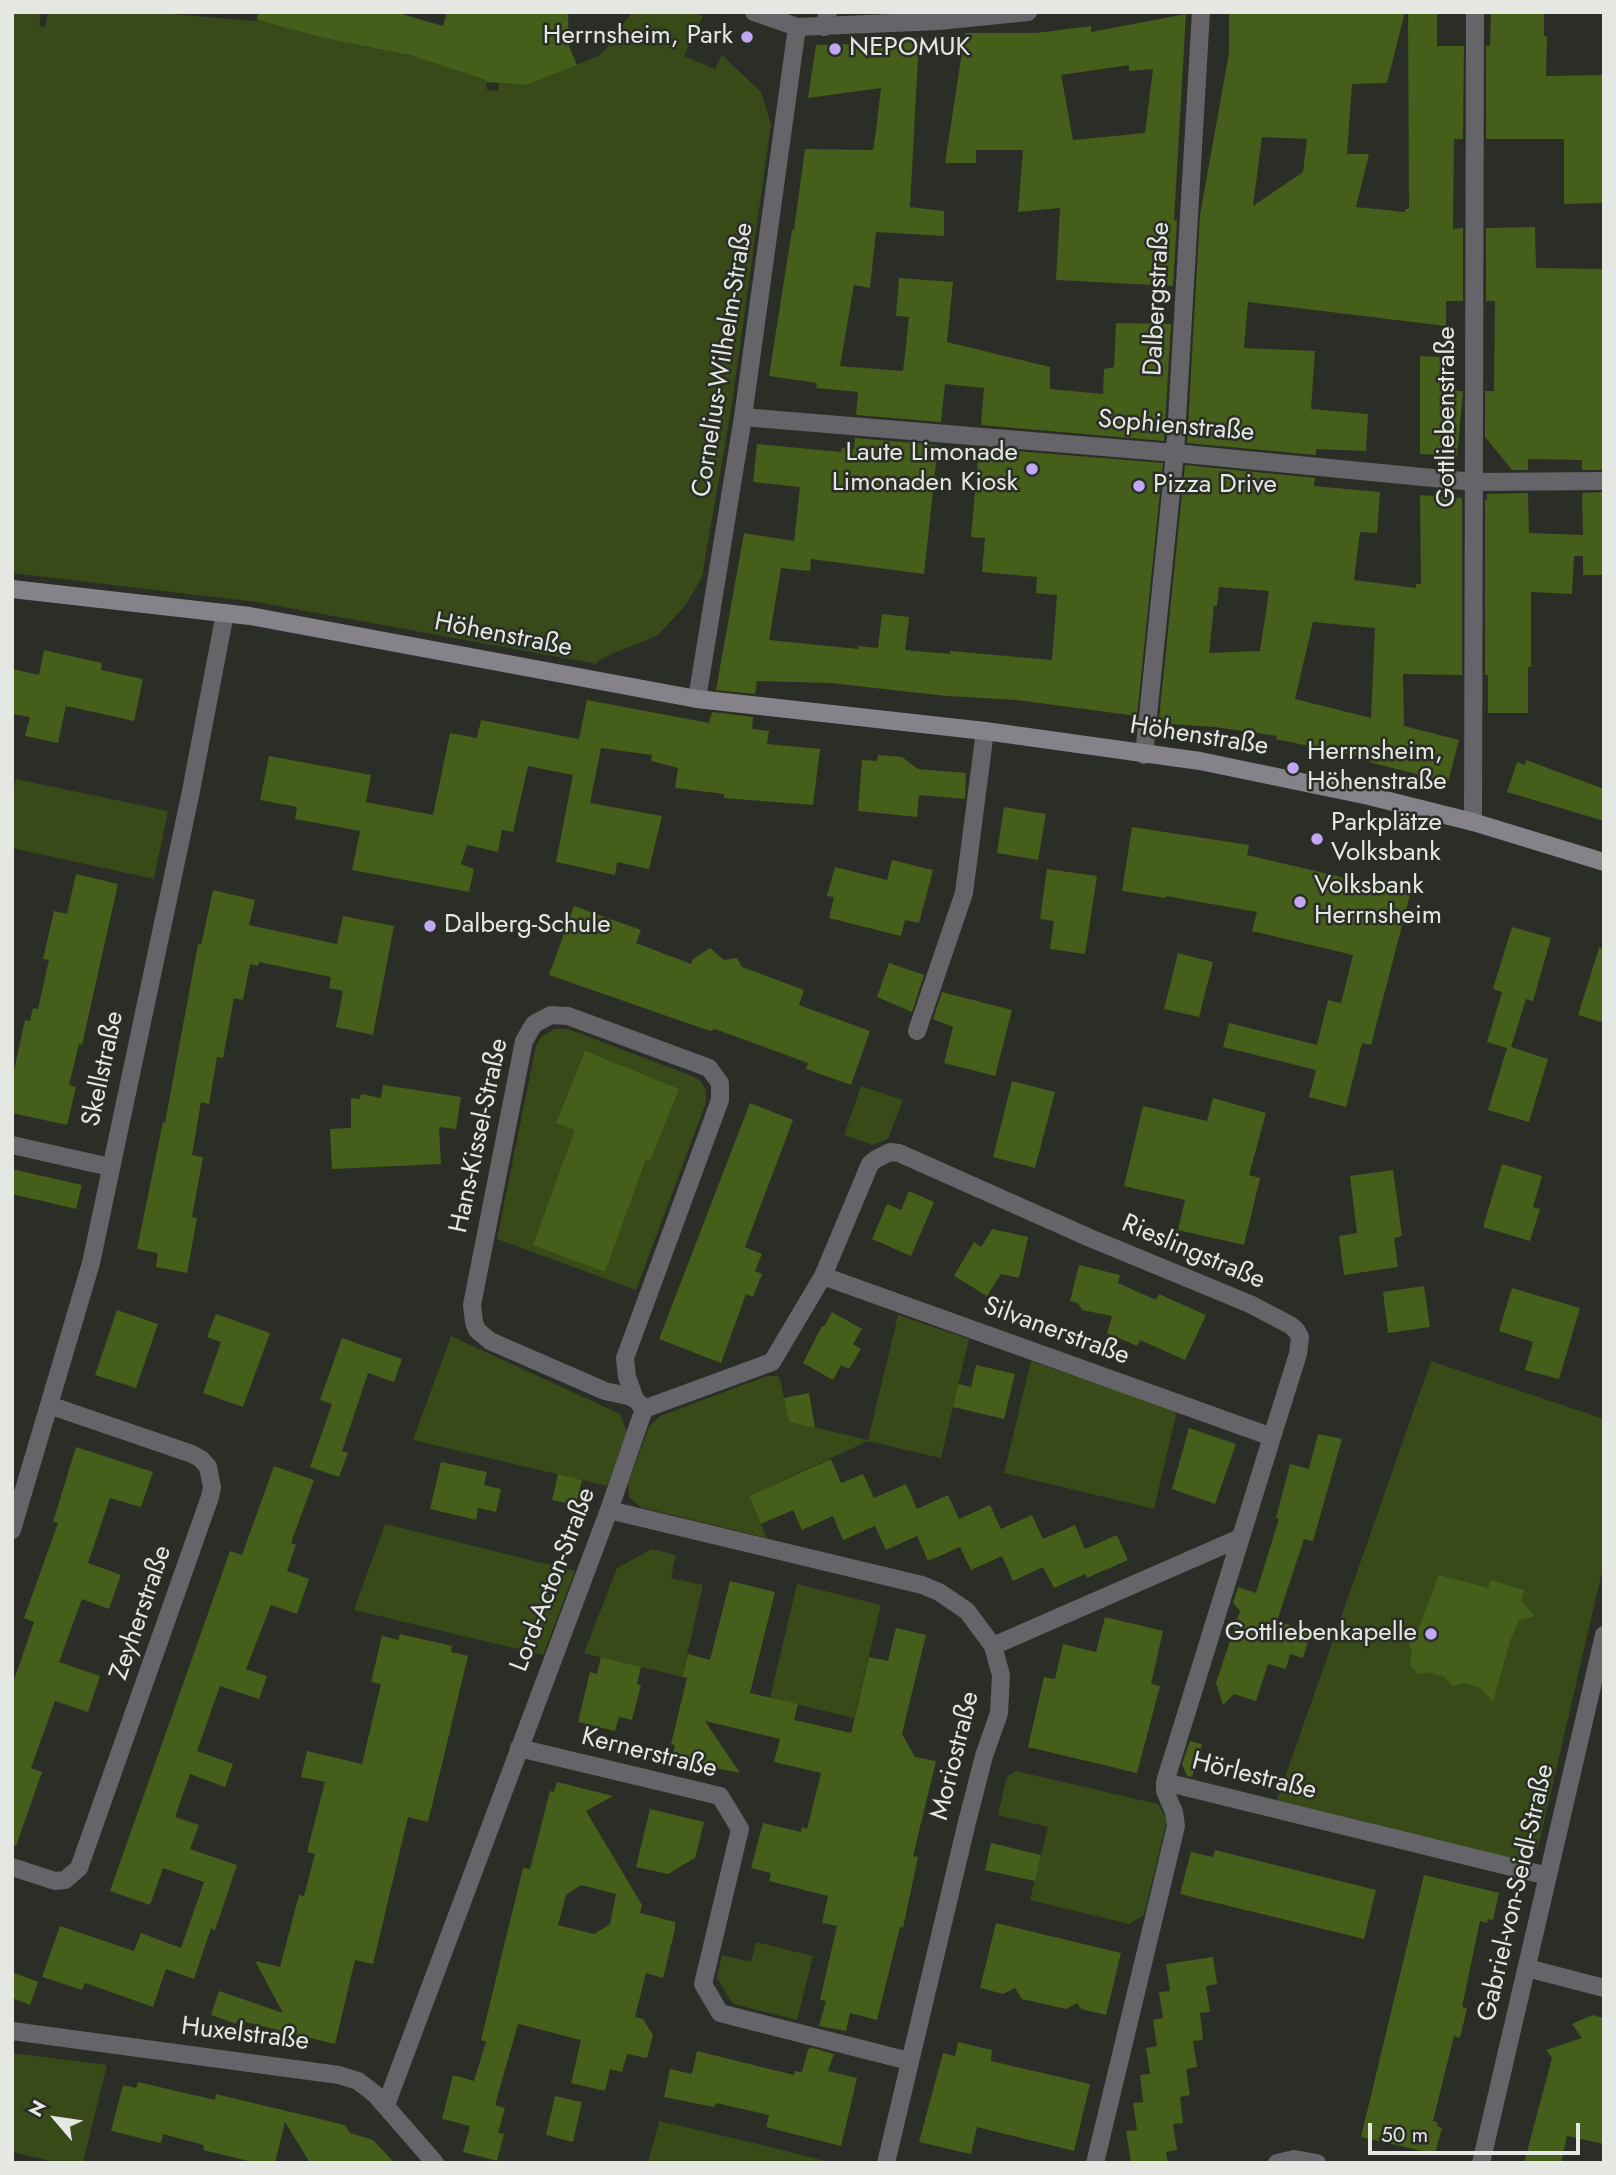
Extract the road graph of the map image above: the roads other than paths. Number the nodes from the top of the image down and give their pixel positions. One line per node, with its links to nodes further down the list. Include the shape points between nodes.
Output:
1 (754, 12): 6 (street)
2 (1028, 12): 5 (street, via 939,21)
3 (1201, 12): 8 (street, Dalbergstraße)
4 (1475, 12): 10 (street, Gottliebenstraße)
5 (826, 20): 6 (street)
6 (797, 27): 7 (street, Cornelius-Wilhelm-Straße)
7 (743, 417): 8 (street, Sophienstraße); 13 (street, Cornelius-Wilhelm-Straße)
8 (1175, 453): 10 (street, Sophienstraße); 15 (street, Dalbergstraße)
9 (1604, 481): 10 (street, Sophienstraße)
10 (1474, 482): 16 (street, Gottliebenstraße)
11 (12, 589): 12 (main road, Höhenstraße)
12 (225, 613): 13 (main road, Höhenstraße); 20 (street, Skellstraße)
13 (697, 699): 14 (main road, Höhenstraße)
14 (985, 731): 15 (main road, Höhenstraße); 18 (street, via 964,893)
15 (1144, 755): 16 (main road, Höhenstraße, via 1227,766)
16 (1473, 822): 17 (main road, Höhenstraße)
17 (1604, 862)
18 (917, 1031)
19 (12, 1145): 20 (street)
20 (110, 1167): 23 (street, Skellstraße, via 91,1263)
21 (823, 1276): 22 (street, via 772,1362); 24 (street, Silvanerstraße); 24 (street, Rieslingstraße, via 870,1164 882,1154 899,1153 1290,1325 1300,1344)
22 (640, 1404): 22 (street, Hans-Kissel-Straße, via 627,1377 625,1358 720,1100 720,1083 709,1068 568,1016 551,1015 534,1024 524,1041 472,1313 477,1330 490,1341); 25 (street, Lord-Acton-Straße)
23 (49, 1405): 26 (street, Skellstraße); 32 (street, Zeyherstraße, via 192,1454 208,1467 212,1487 79,1868 65,1880 55,1881)
24 (1272, 1437): 27 (street, Rieslingstraße)
25 (609, 1510): 29 (street, Moriostraße, via 922,1585 967,1611); 30 (street, Lord-Acton-Straße)
26 (12, 1530)
27 (1240, 1538): 29 (street); 31 (street, Rieslingstraße)
28 (1604, 1635): 33 (street, Gabriel-von-Seidl-Straße)
29 (993, 1646): 37 (street, Moriostraße, via 1001,1675 999,1713 967,1822)
30 (519, 1748): 37 (street, Kernerstraße, via 720,1796 740,1829 703,1984 720,2013); 38 (street, Lord-Acton-Straße)
31 (1165, 1782): 33 (street, Hörlestraße); 41 (street, Hörlestraße, via 1176,1826)
32 (12, 1867)
33 (1548, 1876): 34 (street, Gabriel-von-Seidl-Straße)
34 (1527, 1968): 35 (street); 44 (street, Gabriel-von-Seidl-Straße)
35 (1604, 1987)
36 (12, 2031): 38 (street, Huxelstraße, via 339,2075 358,2081)
37 (909, 2061): 40 (street, Moriostraße)
38 (386, 2105): 39 (street, Huxelstraße)
39 (435, 2163)
40 (886, 2163)
41 (1095, 2163)
42 (1276, 2163): 43 (street, via 1294,2159)
43 (1317, 2163)
44 (1481, 2163)

